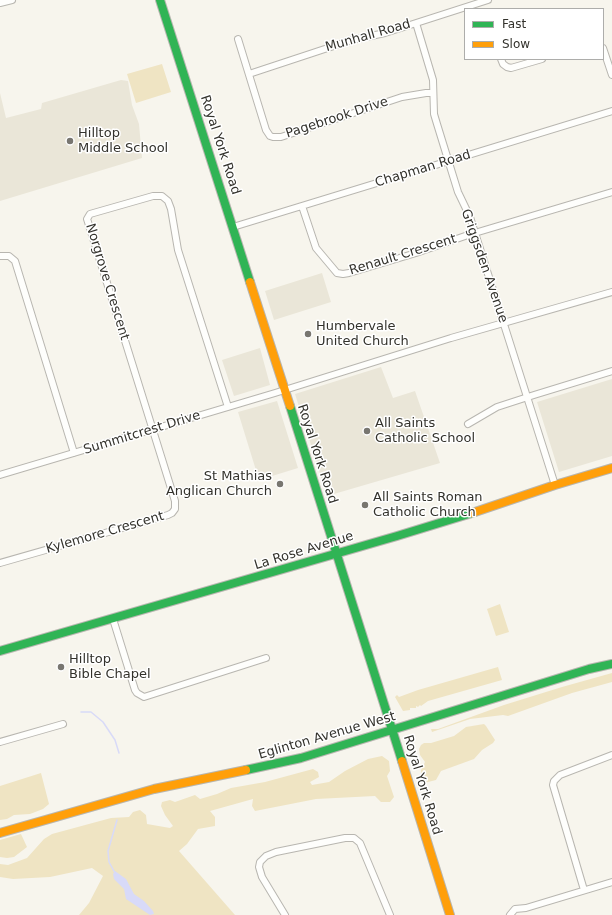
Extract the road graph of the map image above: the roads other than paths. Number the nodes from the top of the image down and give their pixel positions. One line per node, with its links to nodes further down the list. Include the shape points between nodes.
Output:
1 (12, 0): 4 (street)
2 (160, 0): 18 (main road, Royal York Road)
3 (485, 1): 5 (street); 6 (street, Munhall Road)
4 (0, 3)
5 (485, 8)
6 (416, 23): 11 (street, Munhall Road, via 352,40); 13 (street, Griggsden Avenue, via 433,80)
7 (238, 39): 11 (street, Pagebrook Drive)
8 (604, 51): 12 (street)
9 (501, 60): 10 (street, via 503,64 511,68)
10 (539, 60)
11 (249, 74): 13 (street, Pagebrook Drive, via 266,130 270,136 277,138 402,97)
12 (612, 74)
13 (434, 93): 15 (street, Griggsden Avenue, via 434,114)
14 (612, 111): 15 (street, Chapman Road)
15 (448, 161): 17 (street, Chapman Road); 19 (street, Griggsden Avenue)
16 (612, 192): 19 (street, Renault Crescent)
17 (302, 206): 18 (street, Chapman Road); 19 (street, Renault Crescent, via 316,248 337,273 343,274)
18 (233, 227): 24 (main road, Royal York Road)
19 (475, 233): 22 (street, Griggsden Avenue)
20 (0, 256): 29 (street, via 9,256 15,260)
21 (612, 292): 22 (street)
22 (504, 324): 24 (street); 25 (street, Griggsden Avenue)
23 (612, 371): 25 (street)
24 (285, 390): 26 (street, Summitcrest Drive); 33 (main road, Royal York Road)
25 (527, 397): 27 (street, via 497,408); 32 (street, Griggsden Avenue)
26 (228, 407): 28 (street, Summitcrest Drive); 28 (street, Norgrove Crescent, via 178,250 171,209 166,198 156,195 92,213 88,216 88,222)
27 (468, 424)
28 (152, 429): 29 (street, Summitcrest Drive); 34 (street, Kylemore Crescent, via 175,501 172,513)
29 (74, 453): 31 (street, Summitcrest Drive)
30 (612, 468): 32 (main road, La Rose Avenue)
31 (0, 475)
32 (555, 484): 33 (main road, La Rose Avenue, via 441,523)
33 (336, 553): 35 (main road, La Rose Avenue); 40 (main road, Royal York Road)
34 (0, 563)
35 (113, 619): 36 (main road, La Rose Avenue); 37 (street, via 135,690 141,696 155,694)
36 (0, 651)
37 (266, 658)
38 (612, 664): 40 (main road, Eglinton Avenue West)
39 (63, 724): 41 (street)
40 (393, 730): 43 (main road, Eglinton Avenue West, via 300,758 154,789); 48 (main road, Royal York Road)
41 (0, 742)
42 (612, 755): 45 (street, via 560,775 553,785)
43 (0, 833)
44 (612, 882): 45 (street)
45 (584, 890): 49 (street, via 515,910)
46 (285, 915): 47 (street, via 262,877 260,862 276,852 345,838 354,838 360,843)
47 (390, 915)
48 (450, 915)
49 (510, 915)

